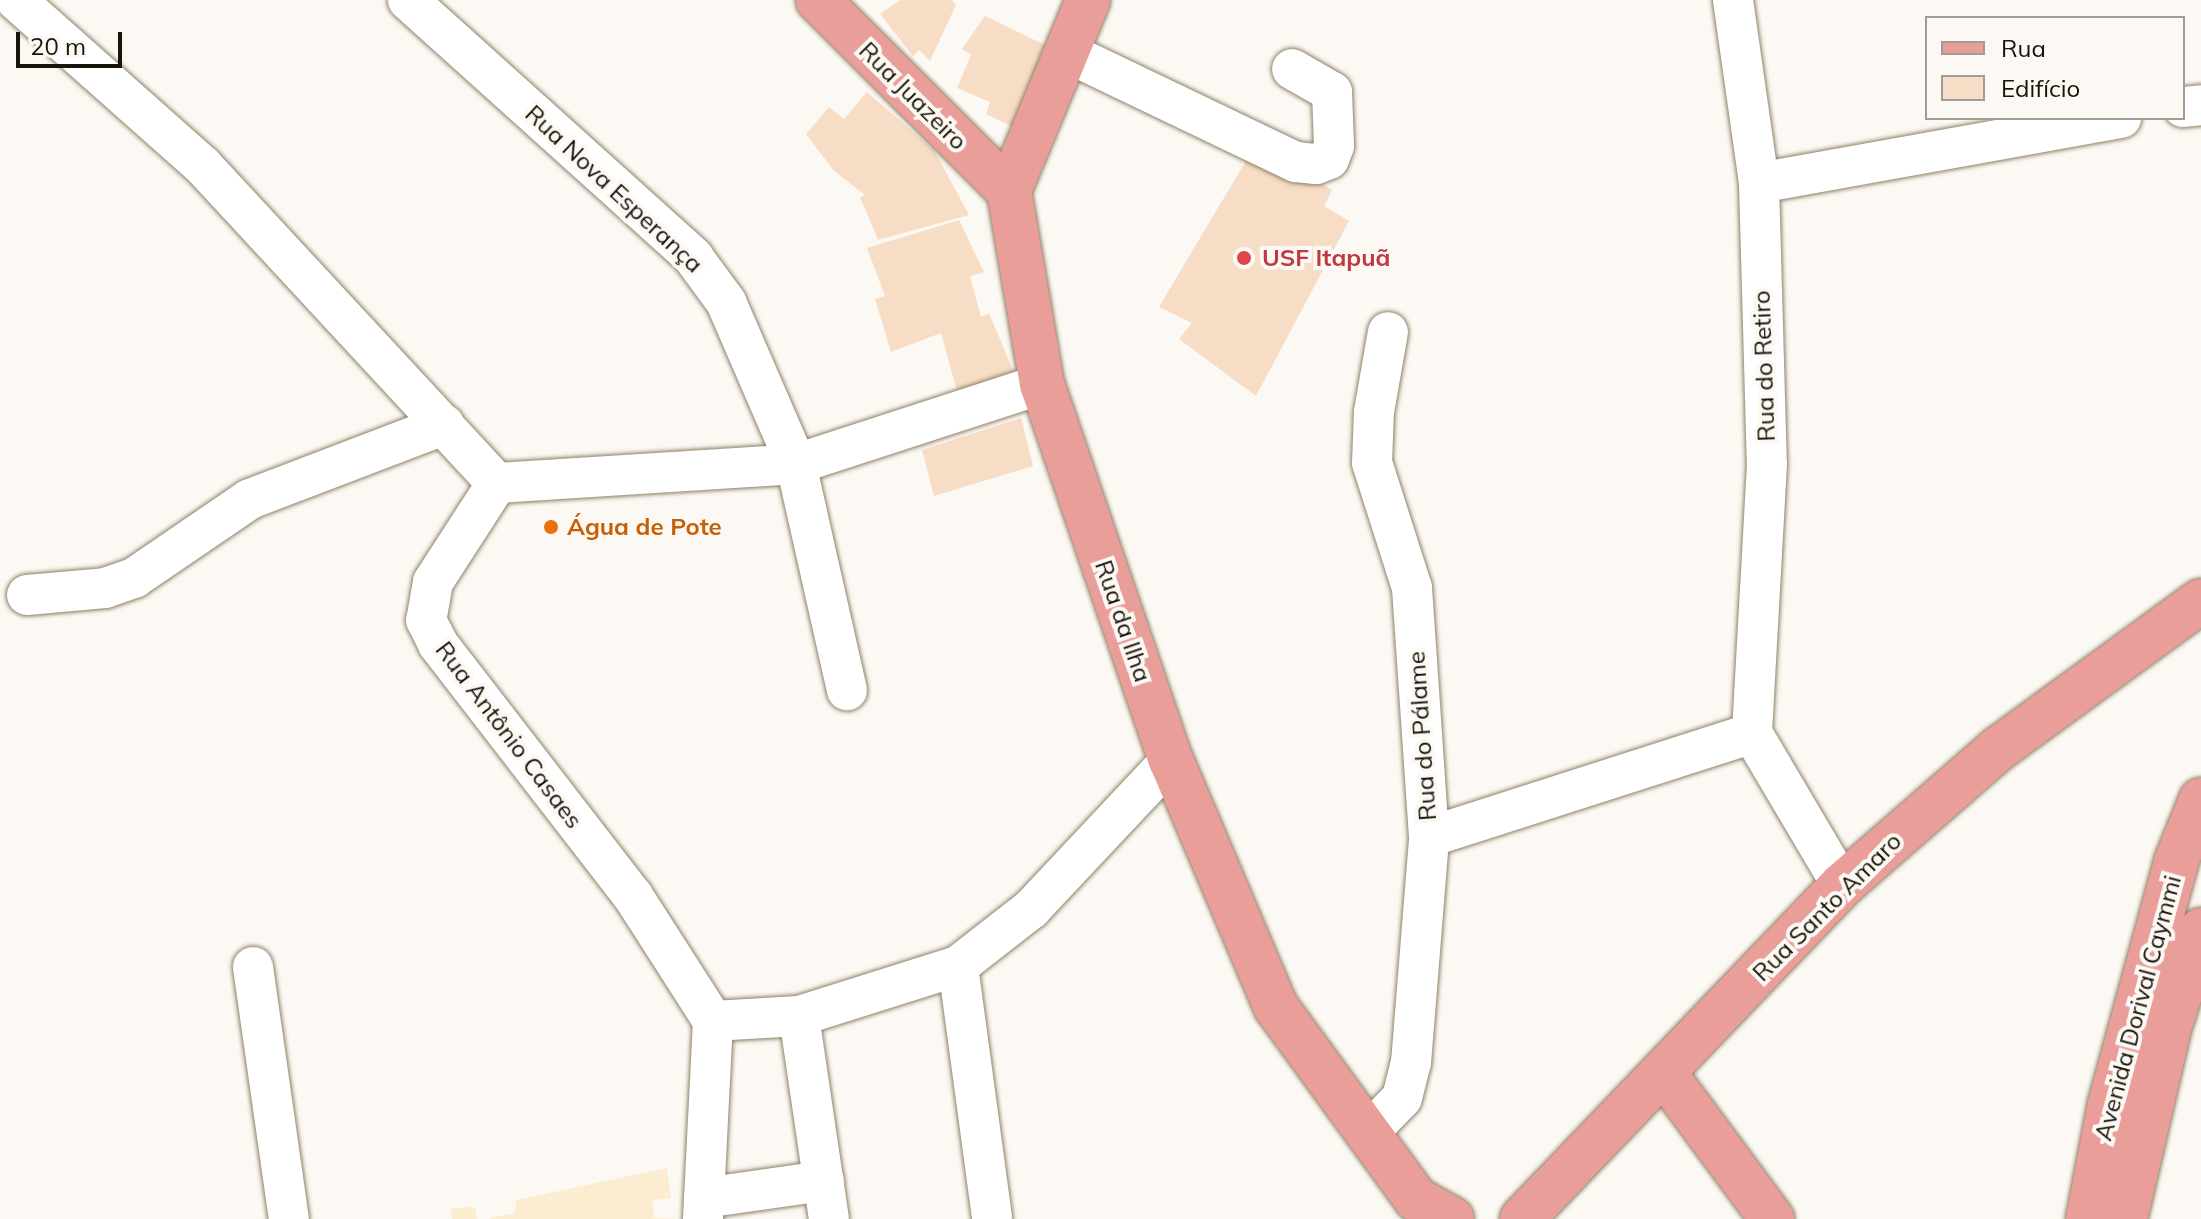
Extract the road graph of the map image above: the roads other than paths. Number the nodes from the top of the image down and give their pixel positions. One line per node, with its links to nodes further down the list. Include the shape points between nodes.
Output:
1 (16, 0): 13 (street, via 203,166)
2 (408, 0): 14 (street, Rua Nova Esperança, via 693,257 726,302)
3 (818, 0): 10 (main road, Rua Juazeiro)
4 (1088, 0): 6 (main road)
5 (1733, 0): 9 (street, Rua do Retiro)
6 (1066, 52): 7 (street, via 1296,162 1316,164 1329,159 1334,146 1332,92); 10 (main road)
7 (1292, 69)
8 (2110, 120): 9 (street)
9 (1759, 183): 19 (street, Rua do Retiro, via 1767,464)
10 (1009, 191): 12 (main road, Rua da Ilha)
11 (1388, 332): 22 (street, Rua do Pálame, via 1374,412 1372,463 1412,588)
12 (1042, 384): 14 (street); 20 (main road, Rua da Ilha)
13 (444, 425): 15 (street); 16 (street, via 250,499 134,578 105,588)
14 (796, 464): 15 (street); 18 (street, Rua Nova Esperança)
15 (497, 483): 28 (street, Rua Antônio Casaes, via 433,582 426,620 438,644 633,896)
16 (27, 595)
17 (2201, 601): 23 (main road, Rua Santo Amaro, via 2150,633 1998,749)
18 (847, 690)
19 (1752, 733): 22 (street); 23 (street)
20 (1171, 760): 25 (street, via 1031,909); 30 (main road, Rua da Ilha, via 1276,1007)
21 (2201, 800): 38 (main road, Avenida Dorival Caymmi, via 2176,862 2110,1104)
22 (1429, 837): 30 (street, Rua do Pálame, via 1411,1063 1402,1098)
23 (1842, 885): 29 (main road, Rua Santo Amaro)
24 (2201, 930): 39 (main road, Avenida Dorival Caymmi, via 2169,1028)
25 (958, 966): 27 (street, via 886,993); 35 (street)
26 (253, 967): 34 (street)
27 (799, 1016): 28 (street); 31 (street)
28 (713, 1021): 32 (street)
29 (1664, 1073): 36 (main road, Rua Santo Amaro); 37 (main road)
30 (1369, 1132): 33 (main road, Rua da Ilha)
31 (827, 1200): 32 (street)
32 (704, 1208)
33 (1425, 1212)
34 (289, 1219)
35 (992, 1219)
36 (1522, 1219)
37 (1772, 1219)
38 (2088, 1219)
39 (2125, 1219)

